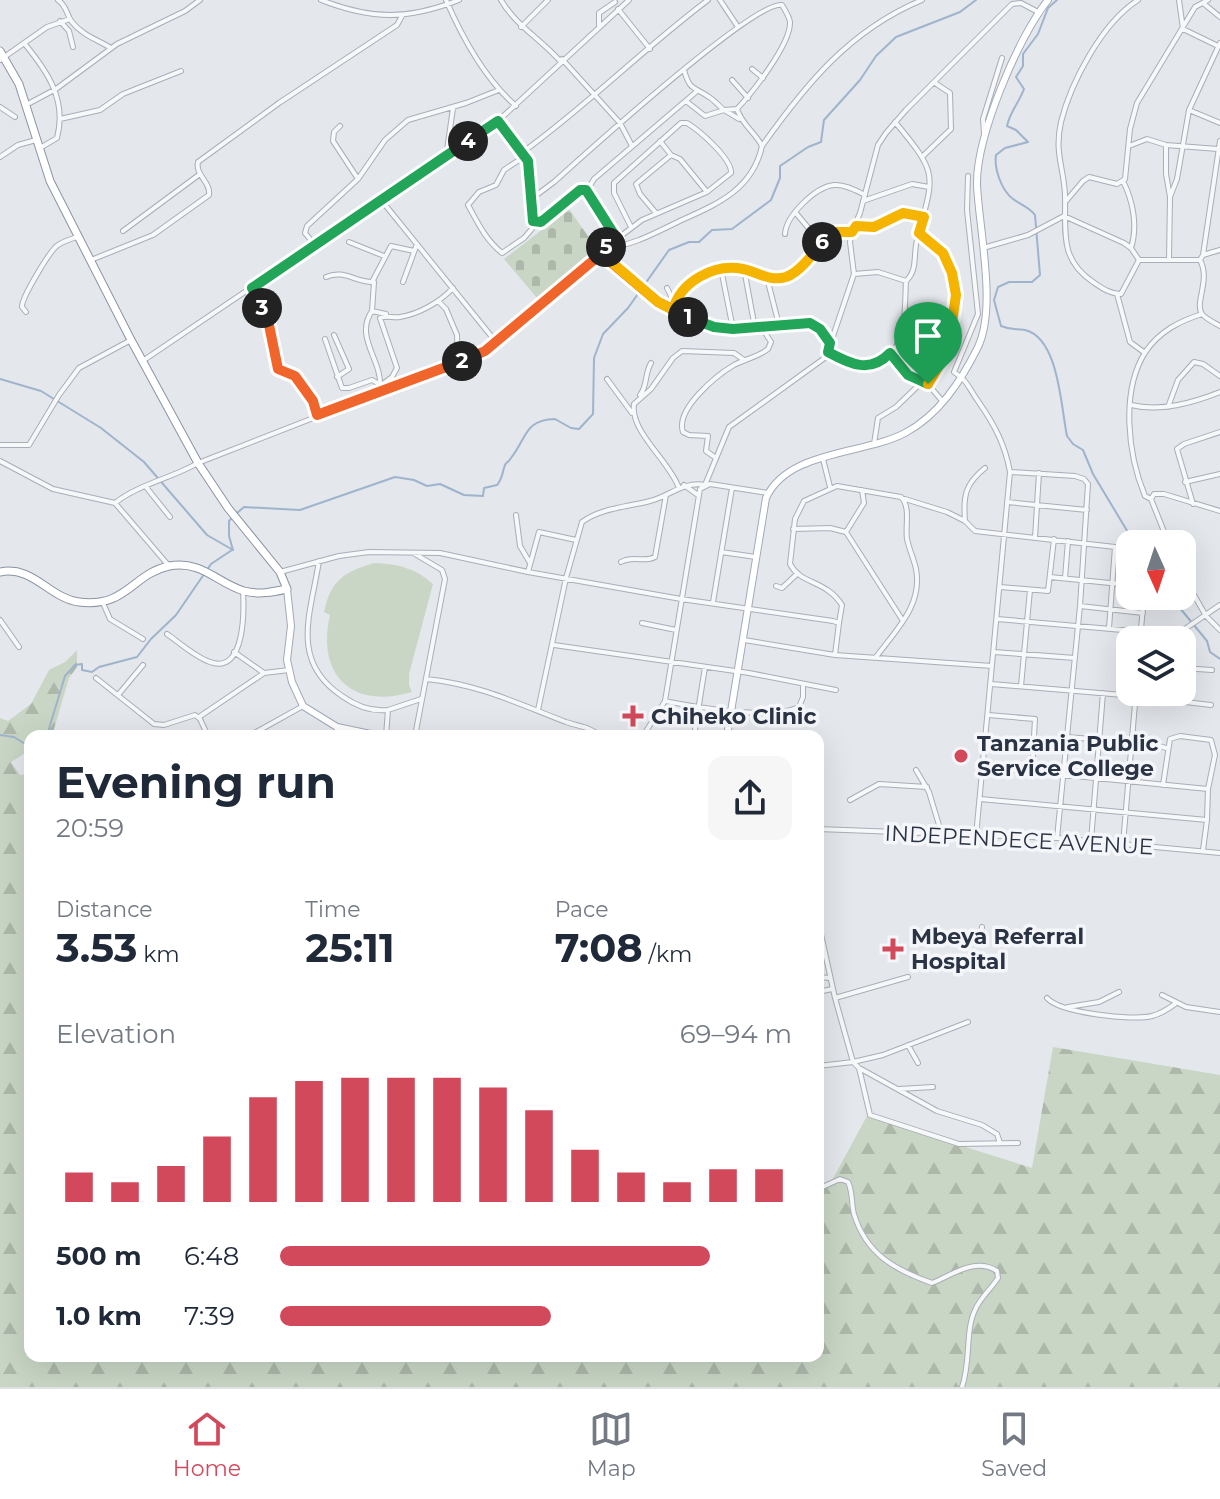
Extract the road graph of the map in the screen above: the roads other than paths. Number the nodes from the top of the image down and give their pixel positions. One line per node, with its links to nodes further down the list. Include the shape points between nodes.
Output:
1 (58, 0): 22 (street)
2 (200, 0): 31 (street)
3 (321, 0): 20 (street, via 355,12)
4 (459, 0): 16 (street)
5 (501, 0): 25 (street)
6 (548, 0): 25 (street)
7 (629, 0): 18 (street)
8 (708, 0): 32 (street)
9 (720, 0): 26 (street)
10 (922, 0): 68 (street, via 848,44)
11 (1048, 0): 19 (main road)
12 (1138, 0): 92 (street, via 1101,39 1069,96 1058,142)
13 (1179, 0): 27 (street)
14 (614, 1): 18 (street); 24 (street, via 599,13)
15 (1205, 1): 21 (street); 27 (street, via 1195,7)
16 (447, 2): 20 (street); 43 (street)
17 (1017, 2): 19 (street); 41 (street)
18 (619, 8): 24 (street); 32 (street)
19 (1038, 12): 63 (main road, via 1007,72)
20 (402, 16): 78 (street, via 397,25 198,162)
21 (1220, 17)
22 (70, 19): 23 (street); 31 (street)
23 (60, 21): 28 (street); 30 (street)
24 (599, 26): 35 (street)
25 (521, 27): 35 (street)
26 (738, 27): 37 (street); 39 (street, via 772,5 784,7 790,22 787,38)
27 (1183, 29): 29 (street); 69 (street, via 1137,103)
28 (24, 43): 33 (street); 42 (street)
29 (1219, 44): 54 (street)
30 (73, 47)
31 (111, 48): 42 (street)
32 (650, 49): 45 (street)
33 (2, 56): 48 (highway)
34 (1002, 58): 63 (street, via 983,119)
35 (561, 60): 45 (street); 49 (street)
36 (752, 69): 39 (street)
37 (684, 70): 44 (street); 60 (street)
38 (181, 71): 56 (street, via 123,94 100,110)
39 (763, 78): 46 (street)
40 (732, 80): 46 (street)
41 (934, 82): 59 (street); 75 (street, via 950,93 951,129)
42 (56, 89): 48 (street); 56 (street)
43 (499, 90): 49 (street); 51 (street)
44 (696, 92): 47 (street); 53 (street)
45 (593, 95): 60 (street); 73 (street)
46 (748, 98): 52 (street)
47 (686, 101): 53 (street, via 705,116); 67 (street)
48 (26, 105): 64 (highway)
49 (516, 106): 57 (street)
50 (0, 107): 55 (street)
51 (453, 107): 77 (street); 80 (street, via 402,125)
52 (737, 109): 53 (street); 58 (street)
53 (724, 110): 58 (street)
54 (1189, 110): 61 (street); 70 (street)
55 (15, 117)
56 (60, 119): 72 (street, via 57,138)
57 (498, 121): 73 (street); 77 (street)
58 (741, 121): 68 (street)
59 (895, 122): 75 (street); 88 (street, via 878,145)
60 (620, 123): 67 (street); 87 (street, via 554,182)
61 (1220, 123)
62 (340, 126): 80 (street, via 333,141)
63 (985, 136): 110 (main road, via 977,184)
64 (36, 140): 72 (highway); 76 (street)
65 (660, 141): 74 (street); 85 (street, via 686,123 726,158 731,173); 99 (street, via 614,183)
66 (1166, 145): 69 (street, via 1147,139); 70 (street); 89 (street)
67 (632, 146): 83 (street)
68 (762, 146): 105 (street, via 755,168 720,203 639,240)
69 (1129, 146): 81 (street)
70 (1183, 146): 71 (street); 89 (street)
71 (1219, 146): 84 (street)
72 (39, 149): 104 (highway)
73 (524, 154): 87 (street); 97 (street, via 504,170 496,185 479,192 468,205 480,230 502,253)
74 (671, 155): 85 (street); 94 (street, via 636,184)
75 (923, 156): 82 (street)
76 (0, 157)
77 (446, 157): 90 (street)
78 (200, 174): 100 (street); 118 (street, via 209,195 153,235)
79 (968, 176): 155 (street, via 978,314 954,371)
80 (358, 179): 109 (street, via 304,230)
81 (1123, 181): 92 (street, via 1089,177); 111 (street, via 1133,212)
82 (931, 187): 91 (street, via 912,184); 96 (street)
83 (587, 191): 97 (street, via 580,190); 105 (street)
84 (1212, 191): 86 (street); 116 (street)
85 (707, 192): 94 (street)
86 (1220, 193)
87 (531, 194): 97 (street, via 531,219)
88 (865, 195): 91 (street); 93 (street, via 833,185)
89 (1170, 197): 117 (street)
90 (382, 200): 108 (street); 109 (street)
91 (863, 201): 98 (street)
92 (1064, 202): 95 (street)
93 (795, 212): 103 (street); 107 (street)
94 (656, 213): 99 (street)
95 (1064, 216): 110 (street, via 1028,235); 111 (street); 131 (street, via 1074,267)
96 (924, 217): 98 (street, via 903,213 874,227); 102 (street)
97 (537, 223)
98 (856, 226): 101 (street)
99 (631, 227): 105 (street)
100 (123, 231)
101 (852, 232): 107 (street, via 837,232); 122 (street)
102 (919, 233): 126 (street, via 914,268); 160 (street, via 943,253 956,295 948,351)
103 (785, 234)
104 (79, 237): 118 (highway); 135 (street, via 54,248 21,299)
105 (615, 241): 114 (street)
106 (349, 242): 115 (street)
107 (821, 243): 124 (street, via 793,273)
108 (417, 244): 113 (street); 129 (street)
109 (315, 245): 128 (street)
110 (983, 248): 155 (main road, via 985,329)
111 (1131, 248): 119 (street)
112 (1220, 250): 116 (street)
113 (414, 251): 115 (street, via 392,245); 127 (street)
114 (602, 254): 133 (street, via 647,293); 146 (street)
115 (384, 256): 125 (street)
116 (1202, 258): 117 (street); 136 (street)
117 (1169, 259): 119 (street)
118 (91, 260): 145 (highway)
119 (1139, 260): 131 (street)
120 (721, 269): 121 (street); 133 (street, via 696,280 679,294); 142 (street)
121 (744, 269): 124 (street); 141 (street)
122 (854, 274): 126 (street, via 878,272); 147 (street)
123 (326, 277): 125 (street, via 341,273)
124 (767, 278): 138 (street)
125 (374, 281): 134 (street)
126 (906, 281): 149 (street, via 904,332)
127 (403, 282)
128 (252, 288): 151 (street); 167 (street, via 269,325 278,369 295,376)
129 (453, 288): 132 (street); 146 (street)
130 (667, 288): 133 (street)
131 (1117, 294): 150 (street, via 1130,342)
132 (438, 301): 137 (street, via 400,317); 153 (street, via 457,335)
133 (674, 307): 142 (street, via 700,322)
134 (372, 311): 137 (street); 161 (street, via 365,336)
135 (26, 312)
136 (1202, 314): 139 (street); 150 (street, via 1171,327)
137 (387, 315): 161 (street, via 380,321 397,368)
138 (779, 325): 140 (street); 147 (street, via 810,323)
139 (1220, 326)
140 (762, 327): 141 (street); 152 (street, via 771,345)
141 (755, 328): 142 (street)
142 (733, 329)
143 (334, 335): 157 (street, via 349,369)
144 (325, 339): 157 (street)
145 (131, 340): 151 (highway); 171 (street, via 79,368 29,445)
146 (496, 342): 153 (street)
147 (830, 343): 148 (street)
148 (828, 352): 149 (street, via 864,367); 172 (street, via 734,423)
149 (890, 353): 159 (street)
150 (1145, 353): 165 (street)
151 (144, 360): 175 (highway)
152 (744, 360): 163 (street, via 734,353 682,351); 172 (street, via 702,391 681,424 685,434 708,436 706,451)
153 (458, 363): 161 (street)
154 (651, 363): 163 (street)
155 (963, 376): 164 (main road); 177 (street, via 998,432)
156 (1220, 376): 166 (street, via 1194,362 1178,380)
157 (337, 377): 161 (street, via 343,389 372,380)
158 (607, 379): 168 (street)
159 (921, 383): 160 (street); 170 (street, via 878,418)
160 (928, 384): 164 (street)
161 (381, 389): 167 (street)
162 (1220, 392): 166 (street)
163 (640, 397): 168 (street)
164 (943, 402): 170 (main road, via 907,432)
165 (1131, 405): 166 (street); 191 (street, via 1135,462 1145,496)
166 (1168, 407)
167 (317, 415): 175 (street)
168 (633, 415): 182 (street)
169 (1220, 432): 180 (street, via 1177,449)
170 (874, 444): 173 (main road)
171 (0, 445)
172 (716, 458): 181 (street)
173 (823, 459): 184 (street); 187 (main road, via 787,472)
174 (0, 461): 193 (street, via 53,489)
175 (198, 463): 183 (street); 218 (highway)
176 (985, 468): 200 (street, via 968,484)
177 (1010, 472): 178 (street); 192 (street)
178 (1039, 473): 195 (street); 196 (street, via 1084,479)
179 (1220, 474): 180 (street)
180 (1185, 482): 194 (street)
181 (705, 485): 182 (street); 185 (street); 189 (street)
182 (681, 486): 188 (street); 189 (street)
183 (146, 487): 193 (street); 199 (street)
184 (830, 487): 186 (street); 201 (street, via 801,503)
185 (732, 488): 187 (street); 211 (street)
186 (862, 490): 190 (street); 203 (street, via 864,503)
187 (768, 493): 212 (main road)
188 (666, 495): 207 (street, via 593,516 582,522); 214 (street, via 655,557)
189 (698, 495): 232 (street)
190 (905, 499): 200 (street); 244 (street, via 917,588)
191 (1151, 499): 194 (street, via 1158,492); 202 (street)
192 (1007, 502): 195 (street); 204 (street)
193 (115, 503): 216 (street)
194 (1193, 504): 197 (street)
195 (1037, 505): 196 (street); 205 (street)
196 (1087, 510): 209 (street)
197 (1220, 511)
198 (516, 515): 215 (street, via 520,546)
199 (170, 517)
200 (965, 521): 204 (street, via 980,533)
201 (793, 529): 203 (street); 220 (street, via 790,564)
202 (1163, 530)
203 (846, 532): 244 (street)
204 (1005, 535): 205 (street); 227 (street)
205 (1035, 538): 206 (street)
206 (1054, 539): 208 (street); 221 (street)
207 (576, 540): 215 (street, via 539,532); 222 (street)
208 (1068, 541): 209 (street); 223 (street)
209 (1085, 542): 224 (street); 225 (street, via 1115,547)
210 (413, 552): 213 (street, via 369,552); 219 (street); 276 (street, via 442,570 445,579)
211 (721, 552): 212 (street); 234 (street)
212 (756, 557): 237 (main road)
213 (319, 561): 218 (street); 292 (street, via 306,633 318,676 361,707)
214 (621, 562)
215 (530, 563): 219 (street)
216 (169, 566): 230 (highway, via 204,569); 233 (highway)
217 (0, 572): 233 (highway, via 26,574 70,600)
218 (280, 572): 228 (highway)
219 (528, 572): 222 (street)
220 (797, 574): 226 (street, via 782,588); 247 (street, via 834,593 842,605)
221 (1050, 577): 223 (street); 229 (street, via 1047,592)
222 (566, 578): 232 (street); 258 (street)
223 (1065, 578): 224 (street)
224 (1082, 580): 225 (street); 236 (street)
225 (1114, 583): 238 (street)
226 (776, 586)
227 (1000, 587): 229 (street); 242 (street)
228 (287, 589): 230 (highway); 271 (main road)
229 (1030, 590): 245 (street)
230 (243, 591): 260 (street, via 243,635)
231 (1196, 598): 241 (street)
232 (681, 599): 234 (street); 253 (street)
233 (103, 602): 256 (street, via 110,619)
234 (713, 602): 237 (street)
235 (1220, 605): 241 (street)
236 (1080, 606): 238 (street); 248 (street)
237 (748, 608): 247 (street); 257 (main road)
238 (1111, 610): 240 (street); 251 (street)
239 (1143, 610): 240 (street)
240 (1143, 613): 249 (street)
241 (1206, 616): 250 (street); 254 (street)
242 (997, 619): 245 (street); 261 (street)
243 (0, 620): 259 (street)
244 (903, 621): 264 (street)
245 (1027, 621): 248 (street); 262 (street)
246 (642, 623): 253 (street)
247 (839, 623): 263 (street)
248 (1078, 625): 251 (street); 265 (street)
249 (1142, 626)
250 (1188, 626)
251 (1109, 628): 252 (street)
252 (1116, 629)
253 (676, 630): 266 (street)
254 (1220, 630)
255 (167, 634): 260 (street, via 211,662 225,661)
256 (143, 639)
257 (744, 640): 263 (street); 273 (main road)
258 (554, 645): 266 (street); 293 (street)
259 (19, 647)
260 (234, 652): 274 (street)
261 (994, 652): 262 (street); 268 (street)
262 (1024, 654): 265 (street); 279 (street)
263 (835, 655): 264 (street)
264 (876, 657): 268 (street)
265 (1075, 658): 281 (street)
266 (673, 662): 269 (street); 286 (street)
267 (143, 665): 284 (street)
268 (992, 666): 278 (street)
269 (705, 667): 273 (street); 290 (street)
270 (1196, 669): 272 (street)
271 (289, 670): 274 (street); 289 (main road)
272 (1212, 670)
273 (739, 672): 277 (street); 294 (main road)
274 (264, 673): 296 (street)
275 (96, 678): 284 (street)
276 (425, 679): 285 (street); 293 (street, via 482,690)
277 (803, 684): 280 (street); 294 (street, via 796,709)
278 (991, 684): 279 (street); 295 (street)
279 (1021, 686): 281 (street)
280 (836, 690)
281 (1071, 690): 282 (street); 308 (street)
282 (1103, 693): 283 (street); 309 (street)
283 (1116, 693)
284 (118, 695): 296 (street, via 158,725)
285 (421, 699): 292 (street); 303 (street)
286 (665, 701): 290 (street); 305 (street)
287 (1196, 703): 288 (street)
288 (1211, 705)
289 (303, 706): 297 (main road); 299 (street)
290 (699, 706): 294 (street); 306 (street)
291 (1135, 706): 310 (street)
292 (388, 710): 302 (street)
293 (538, 710): 304 (street)
294 (731, 711): 307 (main road)
295 (988, 715): 312 (street); 314 (street, via 1035,719)
296 (199, 717): 298 (street)
297 (337, 727): 300 (street); 301 (main road)
298 (205, 730)
299 (260, 730)
300 (337, 730)
301 (351, 730)
302 (386, 730)
303 (416, 730)
304 (593, 730)
305 (647, 730)
306 (695, 730)
307 (728, 730)
308 (1067, 737): 309 (street); 315 (street)
309 (1099, 740): 310 (street); 316 (street)
310 (1131, 742): 311 (street); 317 (street)
311 (1166, 748): 318 (street); 320 (street, via 1173,737 1211,740 1215,755)
312 (983, 767): 314 (street); 321 (street)
313 (916, 770): 319 (street)
314 (1032, 772): 315 (street)
315 (1063, 775): 316 (street); 323 (street)
316 (1096, 778): 317 (street); 324 (street)
317 (1128, 782): 318 (street); 325 (street)
318 (1163, 785): 320 (street)
319 (927, 787): 322 (street, via 879,784); 328 (street)
320 (1208, 789): 326 (street)
321 (980, 799): 323 (street); 329 (street)
322 (850, 800)
323 (1060, 807): 324 (street); 330 (street)
324 (1093, 810): 325 (street); 331 (street)
325 (1125, 813): 326 (street); 332 (street)
326 (1207, 820): 333 (street)
327 (824, 829): 328 (street, INDEPENDECE AVENUE)
328 (942, 835): 329 (street, INDEPENDECE AVENUE)
329 (976, 836): 330 (street, INDEPENDECE AVENUE)
330 (1057, 838): 331 (street, INDEPENDECE AVENUE)
331 (1091, 841): 332 (street, INDEPENDECE AVENUE)
332 (1123, 844): 333 (street, INDEPENDECE AVENUE)
333 (1203, 851): 334 (street, INDEPENDECE AVENUE)
334 (1220, 853)
335 (982, 927): 336 (street)
336 (980, 938)
337 (824, 950): 340 (street)
338 (824, 977): 340 (street)
339 (908, 977): 345 (street)
340 (830, 978): 341 (street)
341 (832, 989): 342 (street); 345 (street)
342 (824, 991)
343 (1119, 992): 348 (street, via 1099,1002)
344 (1162, 995): 347 (street)
345 (835, 998): 352 (street)
346 (1047, 998): 348 (street)
347 (1175, 1004): 348 (street, via 1148,1017); 349 (street)
348 (1064, 1007)
349 (1220, 1012)
350 (968, 1022): 351 (street)
351 (908, 1045): 352 (street); 353 (street)
352 (853, 1062): 354 (street); 355 (street)
353 (918, 1063)
354 (824, 1065)
355 (859, 1068): 357 (street); 358 (street, via 872,1116 959,1144)
356 (933, 1087): 357 (street)
357 (897, 1089): 358 (street, via 941,1113 982,1125 997,1134)
358 (1000, 1143): 359 (street)
359 (1018, 1143)
360 (824, 1186): 361 (street, via 840,1179 848,1182 862,1231 883,1260 903,1273 932,1283 969,1267 997,1271 998,1278 973,1315)
361 (962, 1387)

